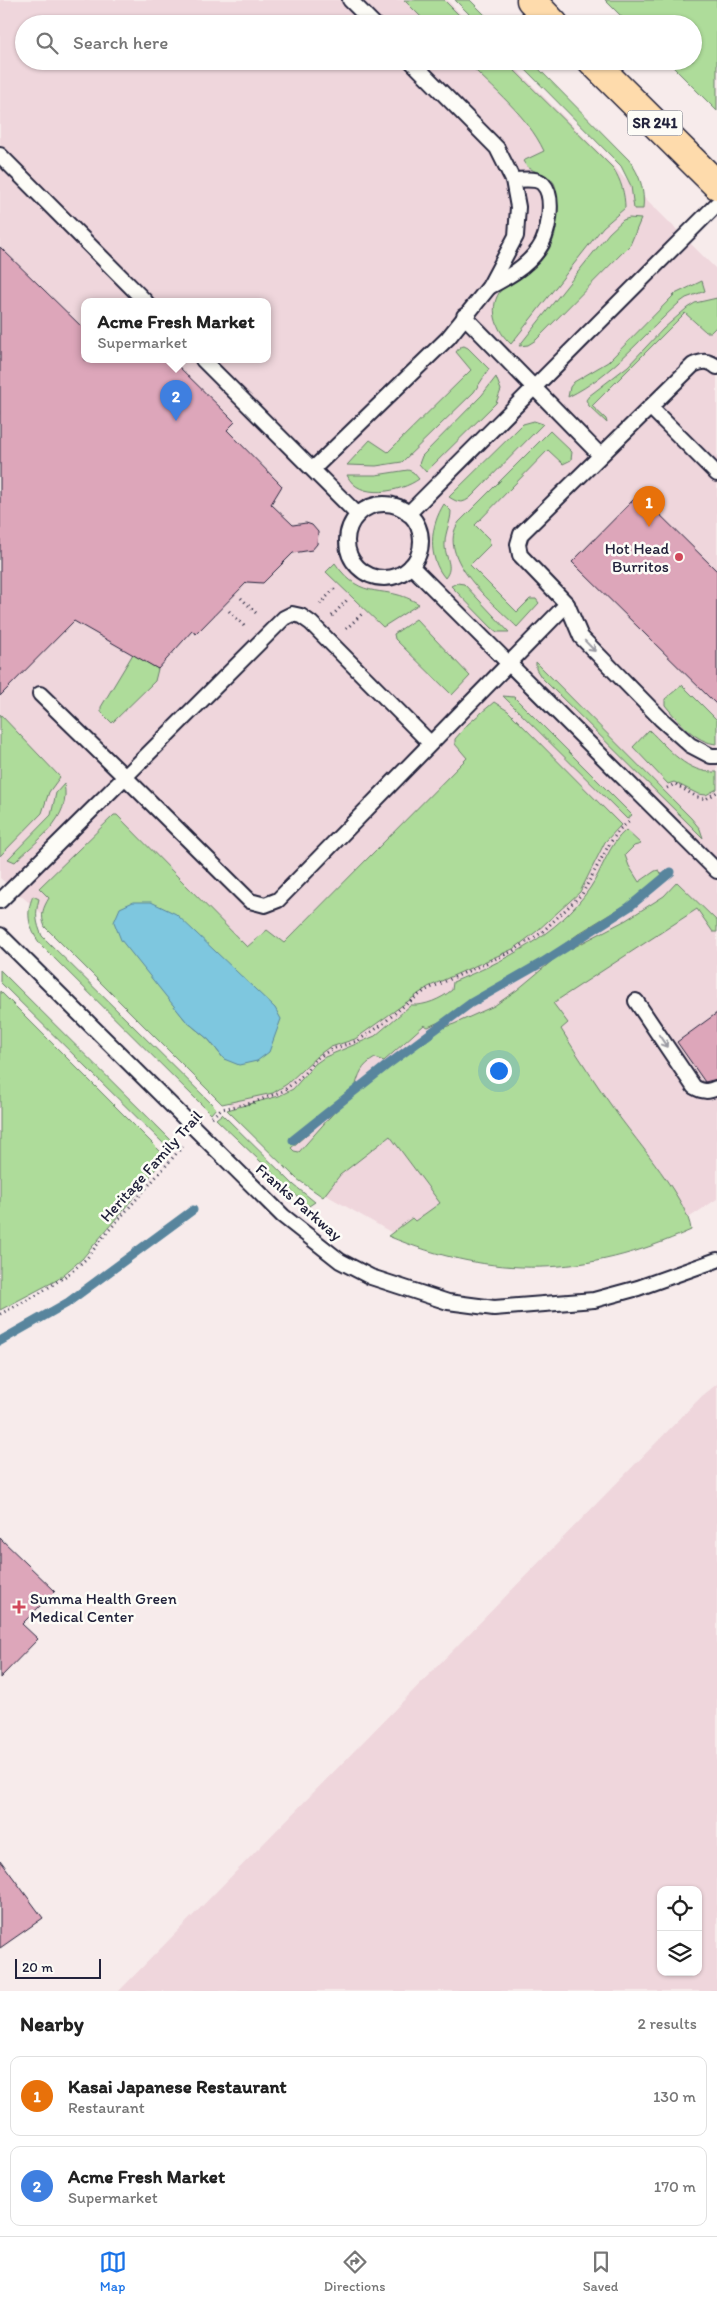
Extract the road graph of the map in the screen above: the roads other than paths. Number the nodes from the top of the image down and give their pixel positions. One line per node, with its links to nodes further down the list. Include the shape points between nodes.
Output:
1 (350, 0): 3 (lane)
2 (530, 0): 4 (main road)
3 (365, 15)
4 (545, 15)
5 (421, 70): 8 (lane, via 497,148)
6 (601, 70): 9 (main road, SR 241)
7 (0, 156): 12 (lane)
8 (513, 180): 11 (lane, via 518,207 516,236); 11 (lane, via 536,180 546,189 547,236 526,264)
9 (717, 185)
10 (717, 204): 16 (lane)
11 (489, 287): 13 (lane)
12 (142, 298)
13 (464, 316): 16 (lane); 19 (lane, via 448,338)
14 (206, 363): 19 (lane)
15 (717, 367): 17 (lane, via 703,361 693,365)
16 (534, 388): 18 (lane); 21 (lane)
17 (650, 407): 18 (lane); 20 (lane)
18 (600, 455): 24 (lane, via 521,534 518,544 520,555)
19 (312, 469): 22 (lane)
20 (717, 474)
21 (408, 514): 22 (lane, via 395,506 383,504 371,506); 23 (lane, via 419,532 420,544 418,556)
22 (358, 515): 23 (lane, via 352,522 347,544 357,566 366,574 384,577 401,573)
23 (411, 566): 25 (lane)
24 (567, 604): 25 (lane); 28 (lane, one-way to 28, via 581,637 661,719 690,745)
25 (508, 663): 27 (lane); 30 (lane)
26 (40, 694): 29 (lane)
27 (430, 743): 29 (lane, via 278,900 266,904 250,901); 29 (lane, via 312,623 292,614 284,618)
28 (717, 756)
29 (125, 777): 31 (lane)
30 (717, 871)
31 (0, 900)
32 (0, 934): 35 (lane, Franks Parkway, via 283,1216 340,1260 371,1277 448,1302 494,1308 594,1300)
33 (636, 1001): 34 (lane, one-way to 34, via 694,1088 702,1092)
34 (717, 1088)
35 (717, 1260)

